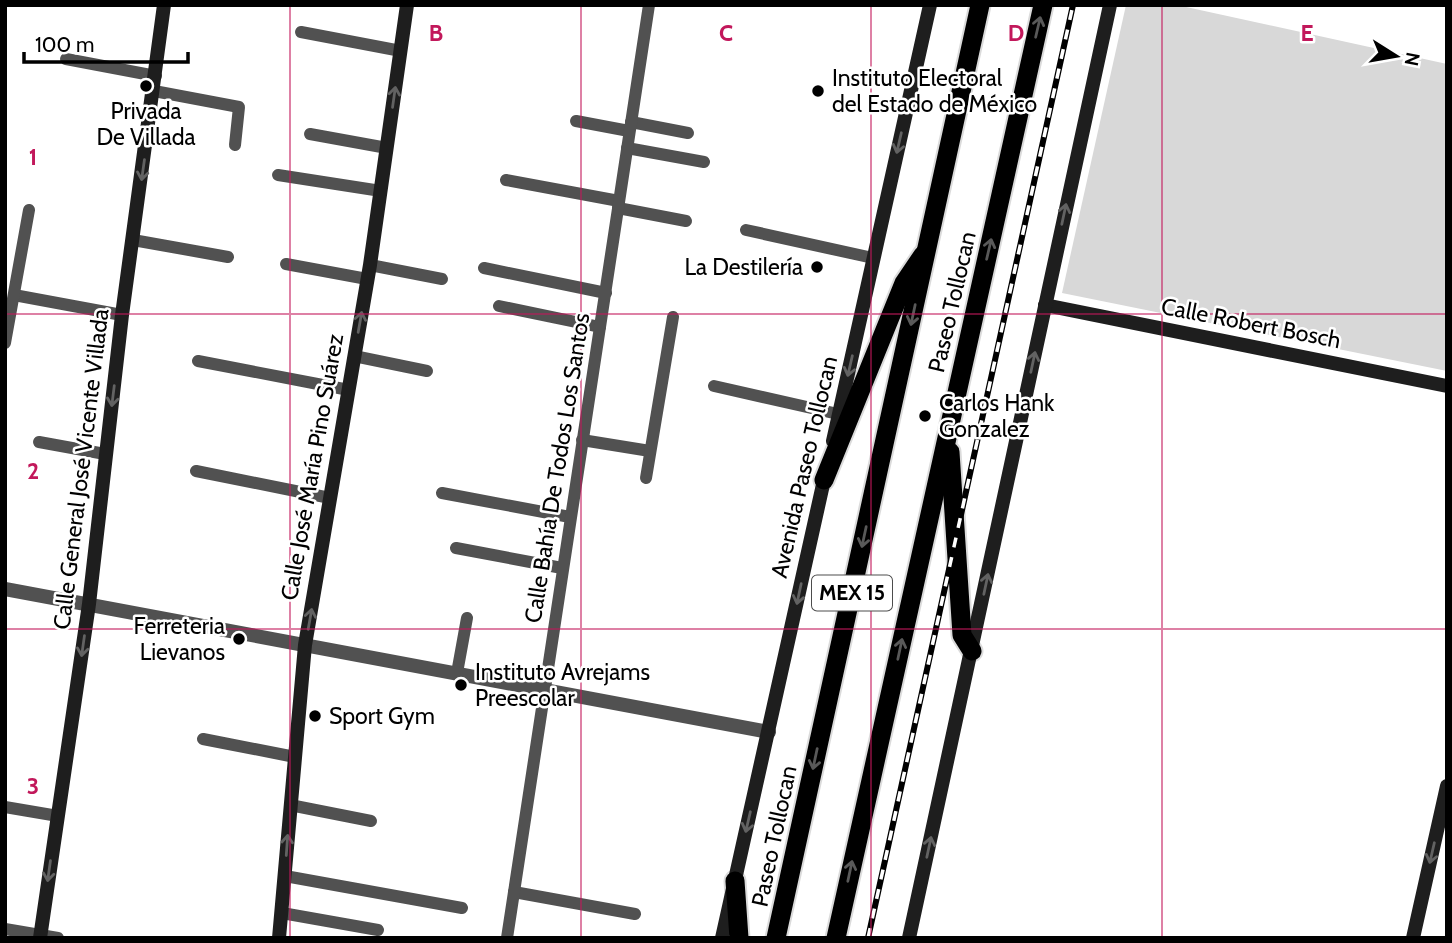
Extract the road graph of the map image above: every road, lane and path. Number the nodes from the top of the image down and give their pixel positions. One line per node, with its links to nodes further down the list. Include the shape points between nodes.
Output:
1 (164, 5): 11 (main road, Calle General José Vicente Villada)
2 (407, 5): 9 (main road, Calle José María Pino Suárez)
3 (649, 5): 13 (street, Calle Bahía De Todos Los Santos)
4 (930, 5): 30 (main road, Avenida Paseo Tollocan, one-way to 30)
5 (980, 5): 28 (highway, Paseo Tollocan / MEX 15)
6 (1043, 5): 51 (highway, Paseo Tollocan / MEX 15, one-way to 6)
7 (1110, 5): 37 (main road, one-way to 7)
8 (301, 32): 9 (street)
9 (401, 51): 17 (main road, Calle José María Pino Suárez, one-way to 9)
10 (65, 59): 11 (street)
11 (155, 84): 16 (street, via 240,107); 27 (main road, Calle General José Vicente Villada, one-way to 27)
12 (576, 121): 13 (street)
13 (630, 126): 14 (street); 18 (street, Calle Bahía De Todos Los Santos)
14 (688, 133)
15 (310, 134): 17 (street)
16 (235, 145)
17 (387, 148): 22 (main road, Calle José María Pino Suárez)
18 (627, 148): 19 (street); 23 (street, Calle Bahía De Todos Los Santos)
19 (704, 162)
20 (278, 175): 22 (street)
21 (506, 180): 23 (street)
22 (381, 191): 33 (main road, Calle José María Pino Suárez)
23 (619, 205): 25 (street); 35 (street, Calle Bahía De Todos Los Santos)
24 (29, 210): 36 (street)
25 (686, 221)
26 (746, 230): 30 (street)
27 (133, 240): 29 (street); 39 (main road, Calle General José Vicente Villada)
28 (928, 248): 58 (highway, via 904,283); 93 (highway, Paseo Tollocan / MEX 15, one-way to 93)
29 (228, 257)
30 (873, 258): 50 (main road, Avenida Paseo Tollocan, one-way to 50)
31 (286, 264): 33 (street)
32 (484, 268): 35 (street)
33 (369, 272): 34 (street); 44 (main road, Calle José María Pino Suárez, one-way to 33)
34 (442, 279)
35 (606, 293): 42 (street, Calle Bahía De Todos Los Santos)
36 (10, 301): 39 (street); 41 (street)
37 (1045, 305): 48 (main road, Calle Robert Bosch); 68 (main road, one-way to 37)
38 (499, 306): 42 (street)
39 (122, 315): 55 (main road, Calle General José Vicente Villada, one-way to 55)
40 (673, 317): 54 (street)
41 (7, 327): 43 (street)
42 (600, 327): 52 (street, Calle Bahía De Todos Los Santos)
43 (5, 343)
44 (354, 356): 46 (street); 49 (main road, Calle José María Pino Suárez)
45 (198, 360): 49 (street)
46 (427, 370)
47 (714, 386): 50 (street)
48 (1447, 386)
49 (349, 390): 60 (main road, Calle José María Pino Suárez)
50 (838, 414): 58 (main road, Avenida Paseo Tollocan)
51 (949, 425): 68 (highway, via 962,635); 94 (highway, Paseo Tollocan / MEX 15, one-way to 51)
52 (582, 440): 54 (street); 61 (street, Calle Bahía De Todos Los Santos)
53 (39, 442): 55 (street)
54 (650, 451): 57 (street)
55 (106, 454): 65 (main road, Calle General José Vicente Villada)
56 (195, 471): 60 (street)
57 (646, 478)
58 (824, 480): 71 (main road, Avenida Paseo Tollocan, one-way to 71)
59 (442, 493): 61 (street)
60 (330, 498): 67 (main road, Calle José María Pino Suárez, one-way to 60)
61 (570, 517): 63 (street, Calle Bahía De Todos Los Santos)
62 (456, 548): 63 (street)
63 (562, 568): 70 (street, Calle Bahía De Todos Los Santos)
64 (5, 589): 65 (street)
65 (89, 604): 67 (street); 77 (main road, Calle General José Vicente Villada, one-way to 77)
66 (467, 618): 69 (street)
67 (305, 645): 69 (street); 73 (main road, Calle José María Pino Suárez)
68 (972, 651): 95 (main road, one-way to 68)
69 (457, 673): 70 (street)
70 (544, 690): 71 (street); 81 (street, Calle Bahía De Todos Los Santos)
71 (769, 732): 80 (main road, Avenida Paseo Tollocan, one-way to 80)
72 (203, 739): 73 (street)
73 (295, 757): 75 (main road, Calle José María Pino Suárez)
74 (1447, 786): 96 (main road, one-way to 96)
75 (290, 805): 78 (street); 79 (main road, Calle José María Pino Suárez, one-way to 75)
76 (5, 807): 77 (street)
77 (58, 816): 87 (main road, Calle General José Vicente Villada, one-way to 87)
78 (371, 821)
79 (285, 876): 82 (street); 83 (main road, Calle José María Pino Suárez)
80 (735, 881): 91 (main road, Avenida Paseo Tollocan); 92 (highway)
81 (514, 891): 84 (street); 90 (street, Calle Bahía De Todos Los Santos)
82 (462, 908)
83 (282, 913): 86 (street); 89 (main road, Calle José María Pino Suárez)
84 (635, 914)
85 (5, 929): 87 (street)
86 (379, 930)
87 (40, 936): 88 (street)
88 (58, 938)
89 (279, 938)
90 (507, 938)
91 (722, 938)
92 (739, 938)
93 (776, 938)
94 (836, 938)
95 (909, 938)
96 (1413, 938)

